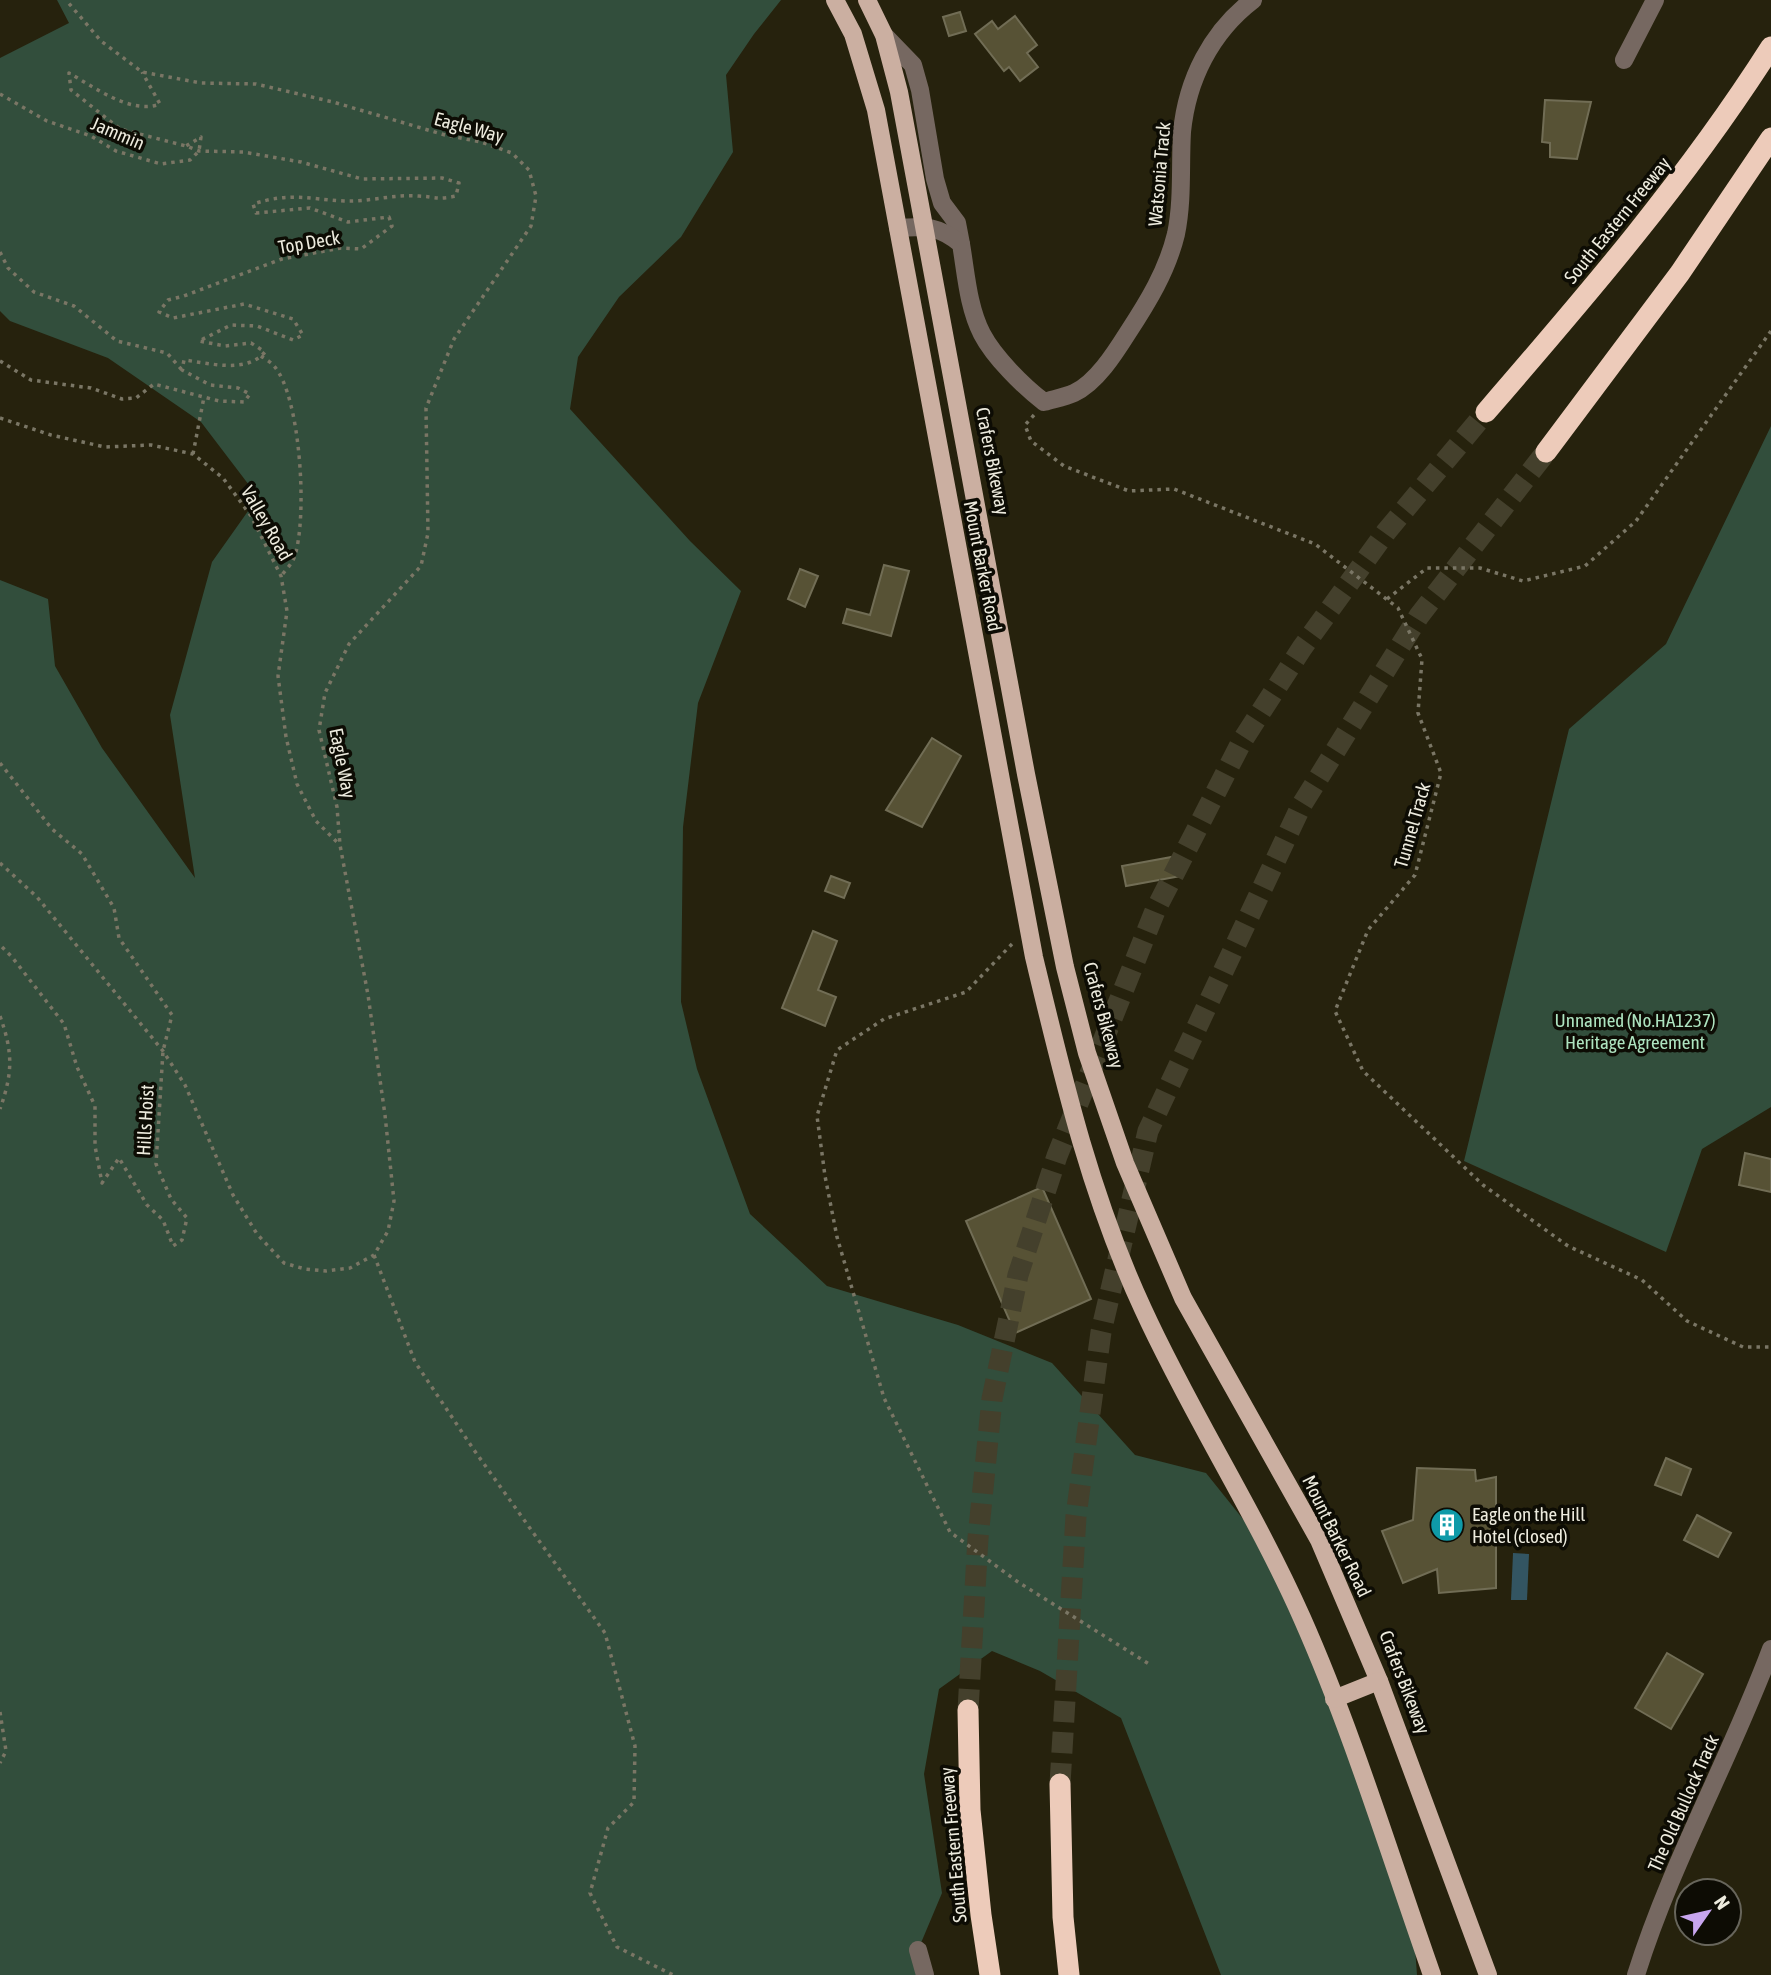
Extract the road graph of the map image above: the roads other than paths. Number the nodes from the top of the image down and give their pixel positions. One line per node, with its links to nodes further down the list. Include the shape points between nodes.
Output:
1 (835, 0): 10 (main road, Mount Barker Road, via 866,71)
2 (867, 0): 5 (main road, Mount Barker Road)
3 (1253, 0): 11 (street, Watsonia Track, via 1215,37 1193,85 1182,130 1180,200 1168,262 1152,296 1090,382 1074,393 1044,402 1026,388 983,335)
4 (1655, 0): 7 (street)
5 (884, 35): 9 (main road, Mount Barker Road); 11 (street, via 913,65 935,179 942,203 957,223)
6 (1771, 47): 12 (highway, South Eastern Freeway, via 1740,96 1612,267)
7 (1624, 60)
8 (1771, 138): 13 (highway, via 1680,273)
9 (924, 226): 10 (street); 11 (street); 14 (main road, Mount Barker Road, via 1065,967)
10 (898, 228): 15 (main road, Mount Barker Road, via 1028,925)
11 (961, 244)
12 (1486, 412)
13 (1546, 452)
14 (1113, 1132): 15 (main road); 17 (main road, Mount Barker Road, via 1184,1298 1320,1540)
15 (1082, 1143): 18 (main road, Mount Barker Road, via 1104,1217 1143,1309 1271,1554)
16 (1771, 1649): 27 (street, The Old Bullock Track, via 1748,1711 1652,1924)
17 (1379, 1681): 18 (main road); 26 (main road, Mount Barker Road)
18 (1334, 1699): 25 (main road, Mount Barker Road)
19 (968, 1710): 23 (highway, South Eastern Freeway, via 970,1810)
20 (1060, 1784): 24 (highway)
21 (918, 1951): 22 (street)
22 (925, 1975)
23 (990, 1975)
24 (1069, 1975)
25 (1432, 1975)
26 (1488, 1975)
27 (1636, 1975)

